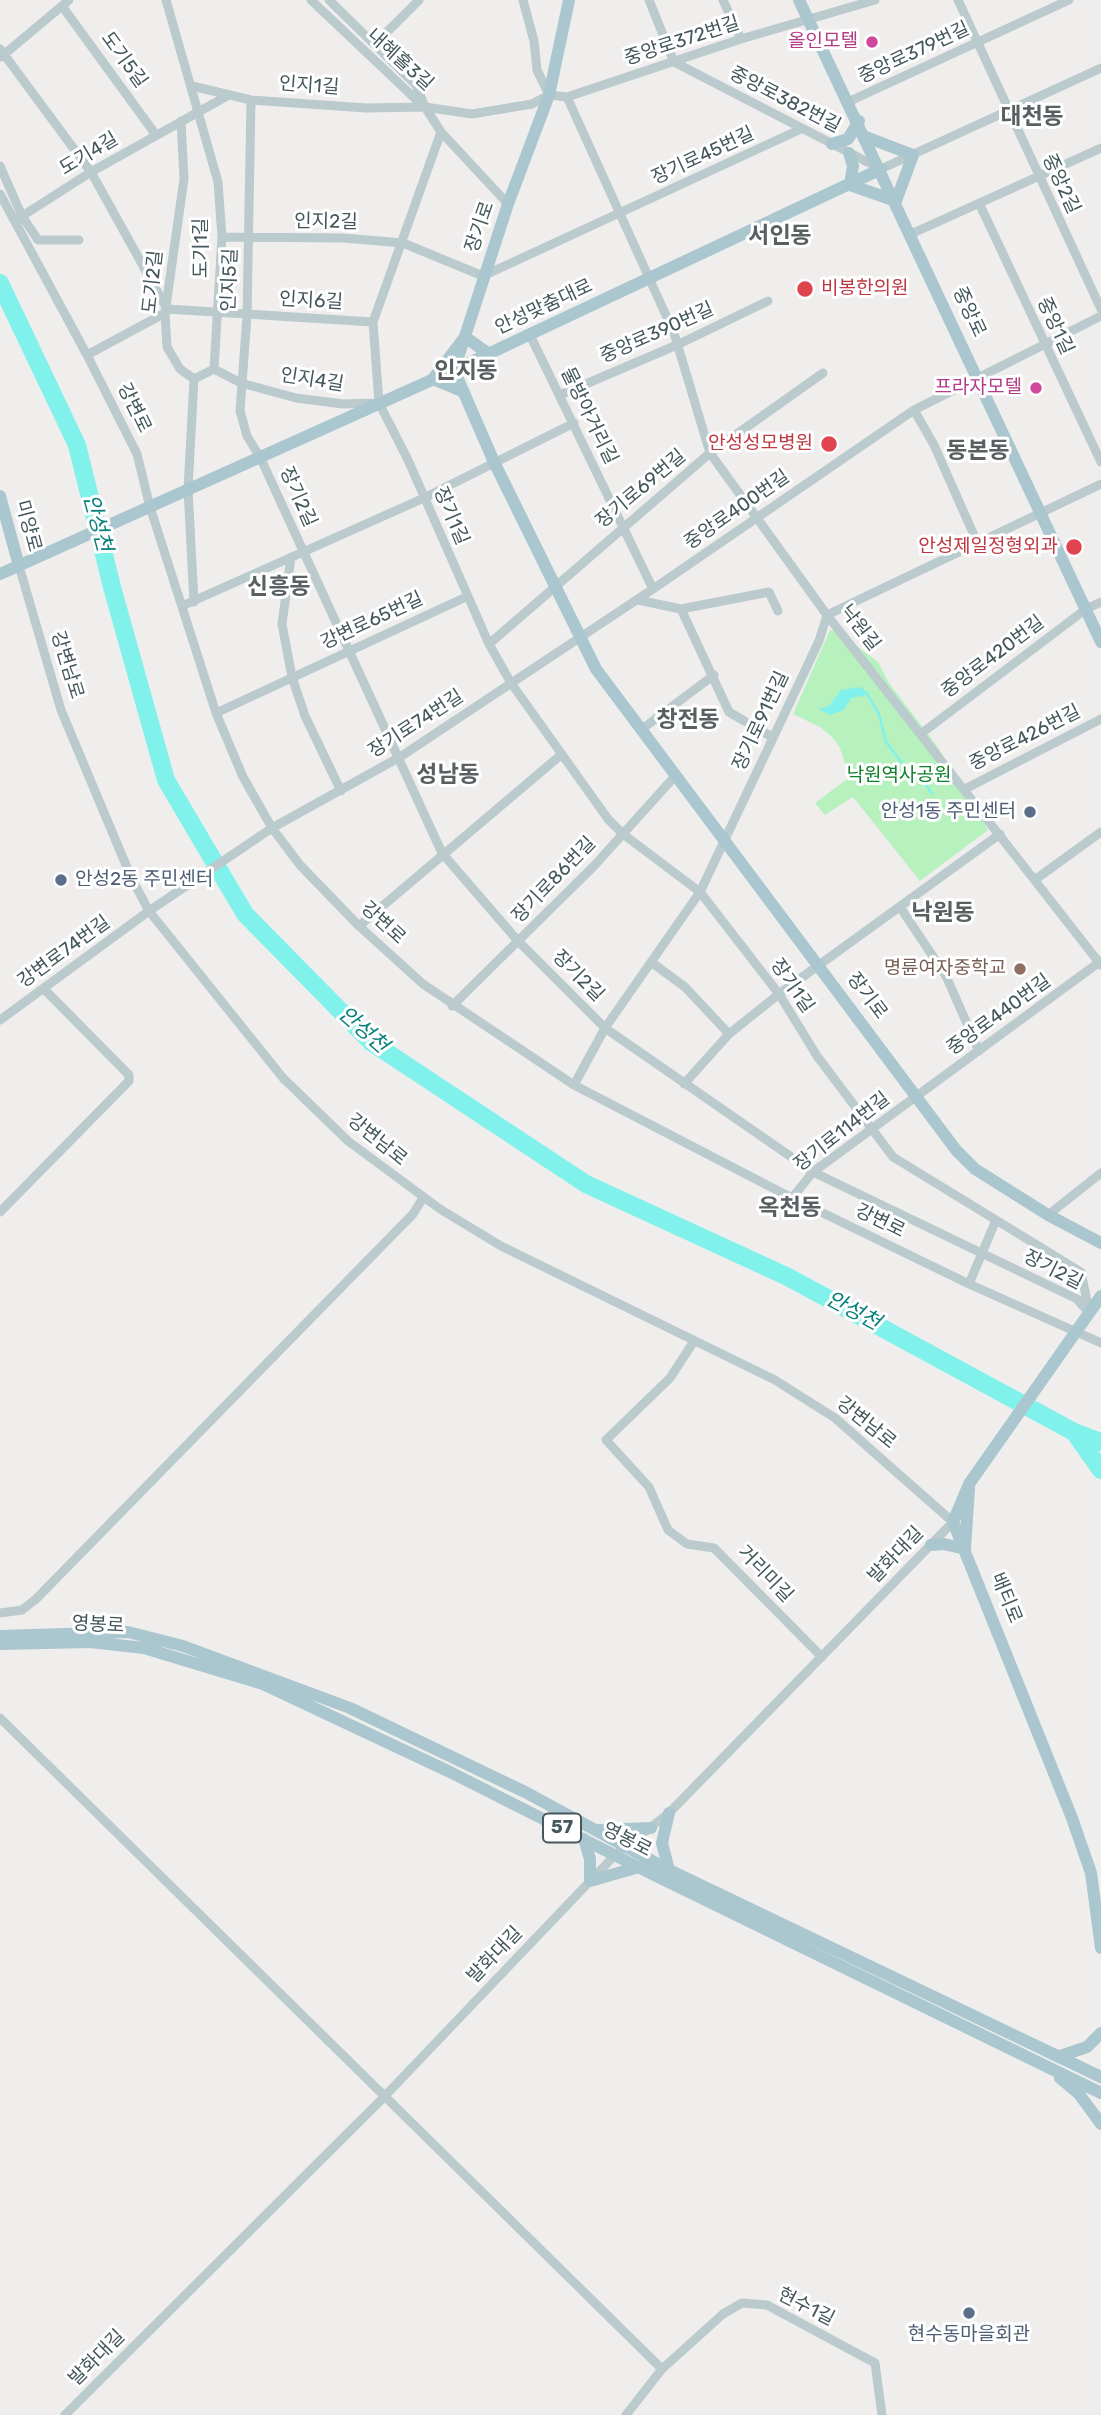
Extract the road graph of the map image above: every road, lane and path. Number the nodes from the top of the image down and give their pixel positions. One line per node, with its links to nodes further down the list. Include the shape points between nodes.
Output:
1 (166, 0): 21 (street, 도기1길)
2 (311, 0): 27 (street, 내혜홀3길)
3 (328, 0): 17 (street, 내혜홀3길)
4 (419, 0): 17 (street)
5 (523, 0): 22 (street, via 537,70)
6 (569, 0): 22 (main road, 장기로)
7 (649, 0): 19 (street)
8 (723, 0): 15 (street)
9 (799, 0): 14 (main road, 중앙로)
10 (875, 0): 14 (street, 중앙로372번길)
11 (958, 0): 16 (street, 중앙2길)
12 (1069, 0): 16 (street, 중앙로379번길)
13 (66, 3): 18 (street, 도기5길); 34 (street, 도기5길)
14 (809, 20): 15 (street, 중앙로372번길); 26 (main road, 중앙로)
15 (741, 39): 19 (street, 중앙로372번길)
16 (978, 43): 26 (street, 중앙로379번길); 28 (street, 중앙2길)
17 (375, 44): 27 (street, 내혜홀3길, via 416,85)
18 (1, 54): 42 (street, 도기5길)
19 (674, 62): 24 (street, 중앙로372번길); 32 (street, 중앙로382번길)
20 (1101, 68): 28 (street, 안성맞춤대로)
21 (192, 86): 23 (street, 인지1길); 29 (street, 도기1길)
22 (550, 95): 24 (street, 중앙로372번길); 27 (street, 인지1길, via 532,104 472,114); 48 (main road, 장기로)
23 (227, 96): 25 (street, 인지1길); 29 (street, 도기4길)
24 (567, 97): 49 (street)
25 (251, 100): 27 (street, 인지1길); 53 (street, 인지5길)
26 (850, 102): 31 (main road, 중앙로)
27 (425, 107): 33 (street)
28 (1007, 111): 39 (street, 안성맞춤대로); 43 (street, 중앙2길)
29 (197, 112): 30 (street, 도기4길); 52 (street, 도기1길, via 218,182)
30 (181, 121): 34 (street, 도기4길); 60 (street, 도기2길, via 184,179)
31 (859, 121): 35 (main road, 중앙로); 36 (main road, via 848,139)
32 (801, 130): 36 (street, 중앙로382번길); 49 (street, 장기로45번길)
33 (442, 131): 48 (street); 55 (street)
34 (156, 135): 42 (street, 도기4길)
35 (866, 137): 39 (main road); 41 (main road, 중앙로)
36 (832, 144): 38 (street, 중앙로382번길)
37 (1101, 148): 43 (street)
38 (849, 153): 41 (street, 중앙로382번길); 44 (main road, via 853,166)
39 (913, 155): 41 (street, 안성맞춤대로); 46 (main road)
40 (0, 166): 50 (street)
41 (881, 169): 44 (main road, 안성맞춤대로); 46 (main road, 중앙로)
42 (90, 172): 50 (street, 도기4길); 60 (street, 도기5길)
43 (1038, 177): 47 (street); 59 (street, 중앙2길)
44 (850, 185): 46 (main road); 57 (main road, 안성맞춤대로)
45 (0, 194): 50 (street, 강변로)
46 (896, 201): 51 (main road, 중앙로)
47 (979, 203): 51 (street); 67 (street, 중앙1길)
48 (508, 204): 56 (main road, 장기로)
49 (620, 215): 56 (street, 장기로45번길); 57 (street)
50 (19, 218): 54 (street, via 38,240); 70 (street, 강변로)
51 (911, 234): 74 (main road, 중앙로)
52 (222, 237): 53 (street, 인지2길); 61 (street, 도기1길)
53 (249, 239): 55 (street, 인지2길); 62 (street, 인지5길)
54 (79, 240)
55 (403, 243): 56 (street, 인지2길); 64 (street)
56 (483, 276): 66 (main road, 장기로)
57 (650, 280): 65 (main road, 안성맞춤대로); 68 (street, 낙원길)
58 (768, 300): 68 (street, 중앙로390번길)
59 (1101, 309)
60 (166, 311): 61 (street, 인지6길); 70 (street); 75 (street, 도기2길, via 167,347 180,369)
61 (219, 314): 62 (street, 인지6길); 71 (street, 도기1길)
62 (247, 316): 64 (street, 인지6길); 77 (street, 인지5길)
63 (1101, 316): 67 (street, 중앙로400번길)
64 (373, 322): 80 (street)
65 (530, 335): 69 (main road, 안성맞춤대로); 79 (street, 물방아거리길)
66 (465, 337): 69 (main road); 72 (main road, 장기로); 76 (main road)
67 (1044, 344): 74 (street, 중앙로400번길); 86 (street, 중앙1길)
68 (677, 345): 79 (street, 중앙로390번길); 83 (street, 낙원길)
69 (489, 354): 72 (main road, 안성맞춤대로)
70 (87, 355): 91 (street, 강변로, via 137,454)
71 (214, 369): 75 (street); 77 (street, 인지4길)
72 (454, 370): 76 (main road, 안성맞춤대로); 78 (main road, 장기로)
73 (823, 373): 83 (street, 장기로69번길)
74 (977, 376): 81 (street, 중앙로400번길); 92 (main road, 중앙로)
75 (194, 379): 88 (street)
76 (433, 379): 78 (main road); 80 (main road, 안성맞춤대로)
77 (241, 383): 80 (street, 인지4길, via 296,398); 84 (street, 인지5길, via 240,411 247,436)
78 (464, 392): 85 (main road, 장기로)
79 (559, 395): 82 (street, 물방아거리길)
80 (379, 403): 84 (main road, 안성맞춤대로); 90 (street, 장기1길)
81 (914, 410): 93 (street, 중앙로400번길); 95 (street)
82 (574, 424): 85 (street); 94 (street, 물방아거리길)
83 (710, 453): 93 (street, 낙원길); 94 (street, 장기로69번길)
84 (260, 457): 88 (main road, 안성맞춤대로); 96 (street, 장기2길)
85 (494, 462): 90 (street); 100 (main road, 장기로)
86 (1101, 462)
87 (1101, 484): 92 (street)
88 (188, 489): 91 (main road, 안성맞춤대로); 104 (street)
89 (0, 496): 98 (main road, 미양로)
90 (424, 498): 96 (street); 102 (street, 장기1길)
91 (147, 508): 98 (main road, 안성맞춤대로); 106 (street, 강변로)
92 (1042, 514): 95 (street); 108 (main road, 중앙로)
93 (756, 518): 101 (street, 중앙로400번길); 110 (street, 낙원길)
94 (624, 525): 100 (street, 장기로69번길); 101 (street, 물방아거리길)
95 (977, 542): 110 (street)
96 (303, 551): 97 (street); 114 (street, 장기2길)
97 (291, 557): 104 (street); 116 (street, via 282,624)
98 (24, 563): 99 (main road, 안성맞춤대로); 138 (street, 강변남로, via 61,710)
99 (0, 574)
100 (554, 587): 111 (main road, 장기로); 113 (street)
101 (653, 589): 103 (street, 중앙로400번길)
102 (466, 597): 113 (street, 장기1길); 114 (street, 강변로65번길)
103 (638, 600): 107 (street); 111 (street, 중앙로400번길)
104 (194, 602): 106 (street)
105 (1101, 602): 108 (street, 중앙로420번길)
106 (183, 606): 118 (street, 강변로)
107 (681, 609): 109 (street, via 769,592); 115 (street)
108 (1086, 609): 112 (main road, 중앙로); 121 (street, 중앙로420번길)
109 (778, 611)
110 (827, 615): 121 (street, 낙원길); 122 (street, 장기로91번길)
111 (579, 639): 117 (street, 장기로74번길); 120 (main road, 장기로)
112 (1101, 642)
113 (489, 644): 117 (street, 장기1길)
114 (351, 650): 116 (street, 강변로65번길); 124 (street, 장기2길)
115 (714, 675): 120 (street); 122 (street, via 729,712)
116 (292, 677): 118 (street, 강변로65번길); 127 (street)
117 (511, 683): 123 (street, 장기1길); 124 (street, 장기로74번길)
118 (216, 713): 128 (street, 강변로)
119 (1101, 719): 126 (street, 중앙로426번길)
120 (642, 729): 125 (main road, 장기로)
121 (922, 733): 126 (street, 낙원길)
122 (772, 737): 132 (street, 장기로91번길)
123 (562, 754): 130 (street, 장기1길); 133 (street)
124 (400, 757): 127 (street, 장기로74번길); 133 (street, 장기2길)
125 (676, 775): 130 (street, 장기로86번길); 132 (main road, 장기로)
126 (965, 789): 131 (street, 낙원길)
127 (341, 791): 128 (street, 장기로74번길)
128 (270, 830): 136 (street, 장기로74번길); 139 (street, 강변로)
129 (1101, 832): 134 (street)
130 (623, 834): 135 (street, 장기1길); 140 (street, 장기로86번길)
131 (1000, 834): 134 (street, 낙원길); 137 (street)
132 (726, 841): 135 (street, 장기로91번길); 143 (main road, 장기로)
133 (442, 853): 139 (street); 140 (street, 장기2길)
134 (1036, 879): 142 (street, 낙원길)
135 (700, 892): 141 (street, 장기로91번길); 145 (street, 장기1길)
136 (169, 898): 138 (street, 강변로74번길)
137 (900, 907): 143 (street); 150 (street, via 946,976)
138 (149, 911): 144 (street, 강변로74번길); 157 (street, 강변남로, via 283,1078 348,1141)
139 (359, 926): 146 (street, 강변로)
140 (518, 942): 146 (street, 장기로86번길); 148 (street, 장기2길)
141 (651, 962): 148 (street, 장기로91번길); 149 (street, via 685,987)
142 (1100, 962): 150 (street, 중앙로440번길)
143 (819, 965): 145 (street); 153 (main road, 장기로)
144 (44, 989): 147 (street, 강변로74번길); 159 (street, via 129,1075 129,1081)
145 (779, 994): 149 (street); 154 (street, 장기1길, via 817,1056)
146 (452, 1006): 152 (street, 강변로)
147 (0, 1020)
148 (605, 1028): 151 (street, 장기2길); 152 (street, 장기로91번길)
149 (729, 1034): 151 (street)
150 (979, 1051): 153 (street, 중앙로440번길)
151 (684, 1084): 155 (street, 장기2길)
152 (574, 1085): 158 (street, 강변로)
153 (917, 1097): 154 (street, 장기로114번길); 160 (main road, 장기로, via 975,1169)
154 (872, 1128): 155 (street, 장기로114번길); 161 (street, 장기1길, via 893,1157)
155 (813, 1171): 158 (street, 장기로114번길); 163 (street, 장기2길)
156 (1101, 1173): 160 (street)
157 (423, 1198): 168 (street, 강변남로, via 501,1246); 174 (street, via 413,1214 36,1599 22,1610)
158 (792, 1198): 164 (street, 강변로)
159 (0, 1212)
160 (1048, 1215): 162 (main road, 장기로)
161 (996, 1220): 163 (street); 166 (street, 장기1길, via 1081,1272)
162 (1101, 1242)
163 (982, 1256): 164 (street); 166 (street, 장기2길, via 1077,1299)
164 (969, 1284): 167 (street, 강변로)
165 (1101, 1296): 166 (main road)
166 (1089, 1313): 167 (main road)
167 (1076, 1333): 169 (street, 강변로); 170 (main road, via 969,1484)
168 (694, 1340): 171 (street, 강변남로, via 775,1380 835,1418); 177 (street, 거리미길, via 670,1378 606,1440 649,1487 668,1530 687,1544 715,1548)
169 (1101, 1343)
170 (964, 1503): 171 (main road); 173 (main road)
171 (953, 1522): 172 (street, 발화대길); 173 (main road, 배티로)
172 (931, 1545): 173 (main road); 177 (street, 발화대길)
173 (965, 1549): 188 (main road, 배티로, via 1091,1873)
174 (0, 1613)
175 (0, 1636): 181 (main road, 영봉로 / 57, via 128,1632 183,1646 350,1708)
176 (0, 1644): 182 (main road, 영봉로 / 57, via 90,1642 144,1648 263,1684)
177 (822, 1657): 179 (street, 발화대길)
178 (0, 1718): 194 (street)
179 (669, 1813): 180 (street, 발화대길); 186 (main road, via 662,1843)
180 (651, 1828): 181 (main road); 183 (street, 발화대길)
181 (596, 1830): 183 (main road, 영봉로 / 57)
182 (584, 1839): 184 (main road, 영봉로 / 57); 187 (main road)
183 (628, 1847): 184 (street, 발화대길); 186 (main road, 영봉로 / 57)
184 (615, 1855): 185 (main road, 영봉로 / 57); 187 (street, 발화대길)
185 (639, 1867): 187 (main road); 191 (main road, 영봉로 / 57)
186 (669, 1870): 190 (main road, 영봉로 / 57)
187 (590, 1881): 194 (street, 발화대길)
188 (1101, 1948)
189 (1101, 2033): 190 (main road, via 1087,2047)
190 (1060, 2056): 192 (main road, 영봉로 / 57)
191 (1047, 2066): 193 (main road, 영봉로 / 57); 195 (main road, via 1079,2094)
192 (1101, 2077)
193 (1101, 2093)
194 (383, 2098): 196 (street); 197 (street, 발화대길)
195 (1101, 2124)
196 (662, 2369): 198 (street, 현수1길); 199 (street, 현수1길, via 723,2314 742,2303 767,2305 876,2363)
197 (65, 2415)
198 (626, 2415)
199 (882, 2415)

